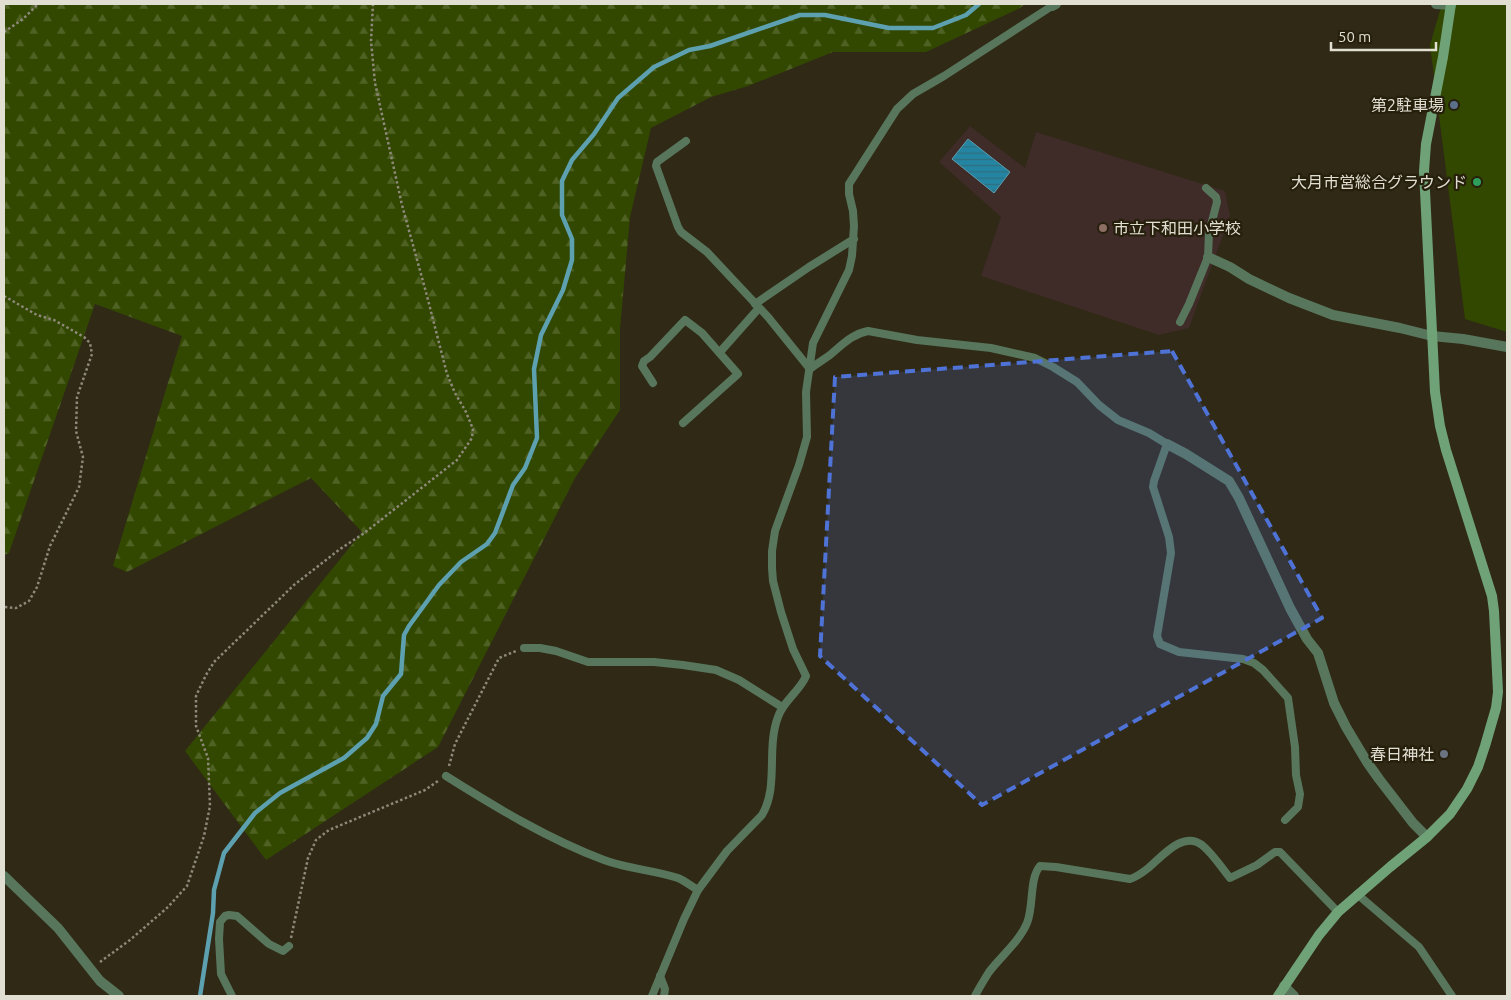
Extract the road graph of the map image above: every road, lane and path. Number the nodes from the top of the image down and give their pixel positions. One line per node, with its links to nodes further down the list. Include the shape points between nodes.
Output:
1 (38, 4): 6 (path)
2 (373, 4): 32 (path, via 371,41 375,83 402,205 447,374 473,429 472,438 457,460 294,585 214,662 196,696 196,726 208,758 210,806 204,836 187,886 130,940)
3 (1436, 4): 5 (street)
4 (1054, 5): 9 (lane, via 912,94 897,109 849,184 854,211)
5 (1451, 5): 14 (street, via 1424,171)
6 (4, 32)
7 (686, 140): 12 (lane, via 656,166 678,227 707,252)
8 (1206, 188): 10 (lane, via 1217,202)
9 (854, 239): 12 (lane, via 816,262); 17 (lane, via 849,270 813,343)
10 (1208, 257): 13 (lane); 14 (street, via 1249,279 1333,315)
11 (4, 296): 21 (path, via 84,337 90,343 92,354 78,397 76,431 83,457 79,488 50,546 29,601 16,608)
12 (757, 306): 16 (lane); 17 (lane)
13 (1180, 322)
14 (1432, 336): 15 (street); 26 (street, via 1440,426 1492,596 1498,692 1485,746 1473,777 1460,802)
15 (1507, 347)
16 (720, 352): 18 (lane, via 686,320 644,361 642,366); 19 (lane, via 738,374)
17 (810, 369): 20 (lane, via 848,339 868,331 1025,355 1077,382 1118,420); 23 (lane, via 806,392 807,437 775,531 772,551 773,581 781,612 806,676)
18 (654, 383)
19 (683, 423)
20 (1167, 444): 25 (lane, via 1153,488 1171,553 1157,636 1160,644 1179,652 1254,663 1288,698 1300,794 1298,807); 26 (street, via 1221,475 1233,486 1290,608 1318,653 1343,722 1371,768)
21 (4, 607)
22 (524, 648): 23 (lane, via 556,651 588,662 654,662 716,670 739,680); 24 (path, via 499,658 455,744)
23 (782, 707): 28 (lane, via 773,738 768,806 715,864)
24 (446, 776): 28 (lane, via 526,825 594,857 679,879); 31 (path, via 424,790 329,830 316,840 308,858)
25 (1285, 820)
26 (1427, 837): 29 (street)
27 (4, 876): 32 (street, via 58,928)
28 (698, 890): 33 (lane)
29 (1357, 894): 30 (street); 42 (lane, via 1418,947)
30 (1338, 912): 34 (street); 39 (lane, via 1280,852 1274,852 1257,865 1230,878 1201,845 1189,841 1176,845 1130,879 1040,866 1034,877 1027,922)
31 (289, 946): 36 (lane, via 283,952 237,916 222,918 219,939 222,974)
32 (91, 969): 35 (street, via 100,981)
33 (660, 976): 37 (lane); 38 (lane, via 665,988)
34 (1284, 986): 40 (street); 41 (street)
35 (120, 996)
36 (232, 996)
37 (652, 996)
38 (664, 996)
39 (975, 996)
40 (1278, 996)
41 (1294, 996)
42 (1452, 996)

